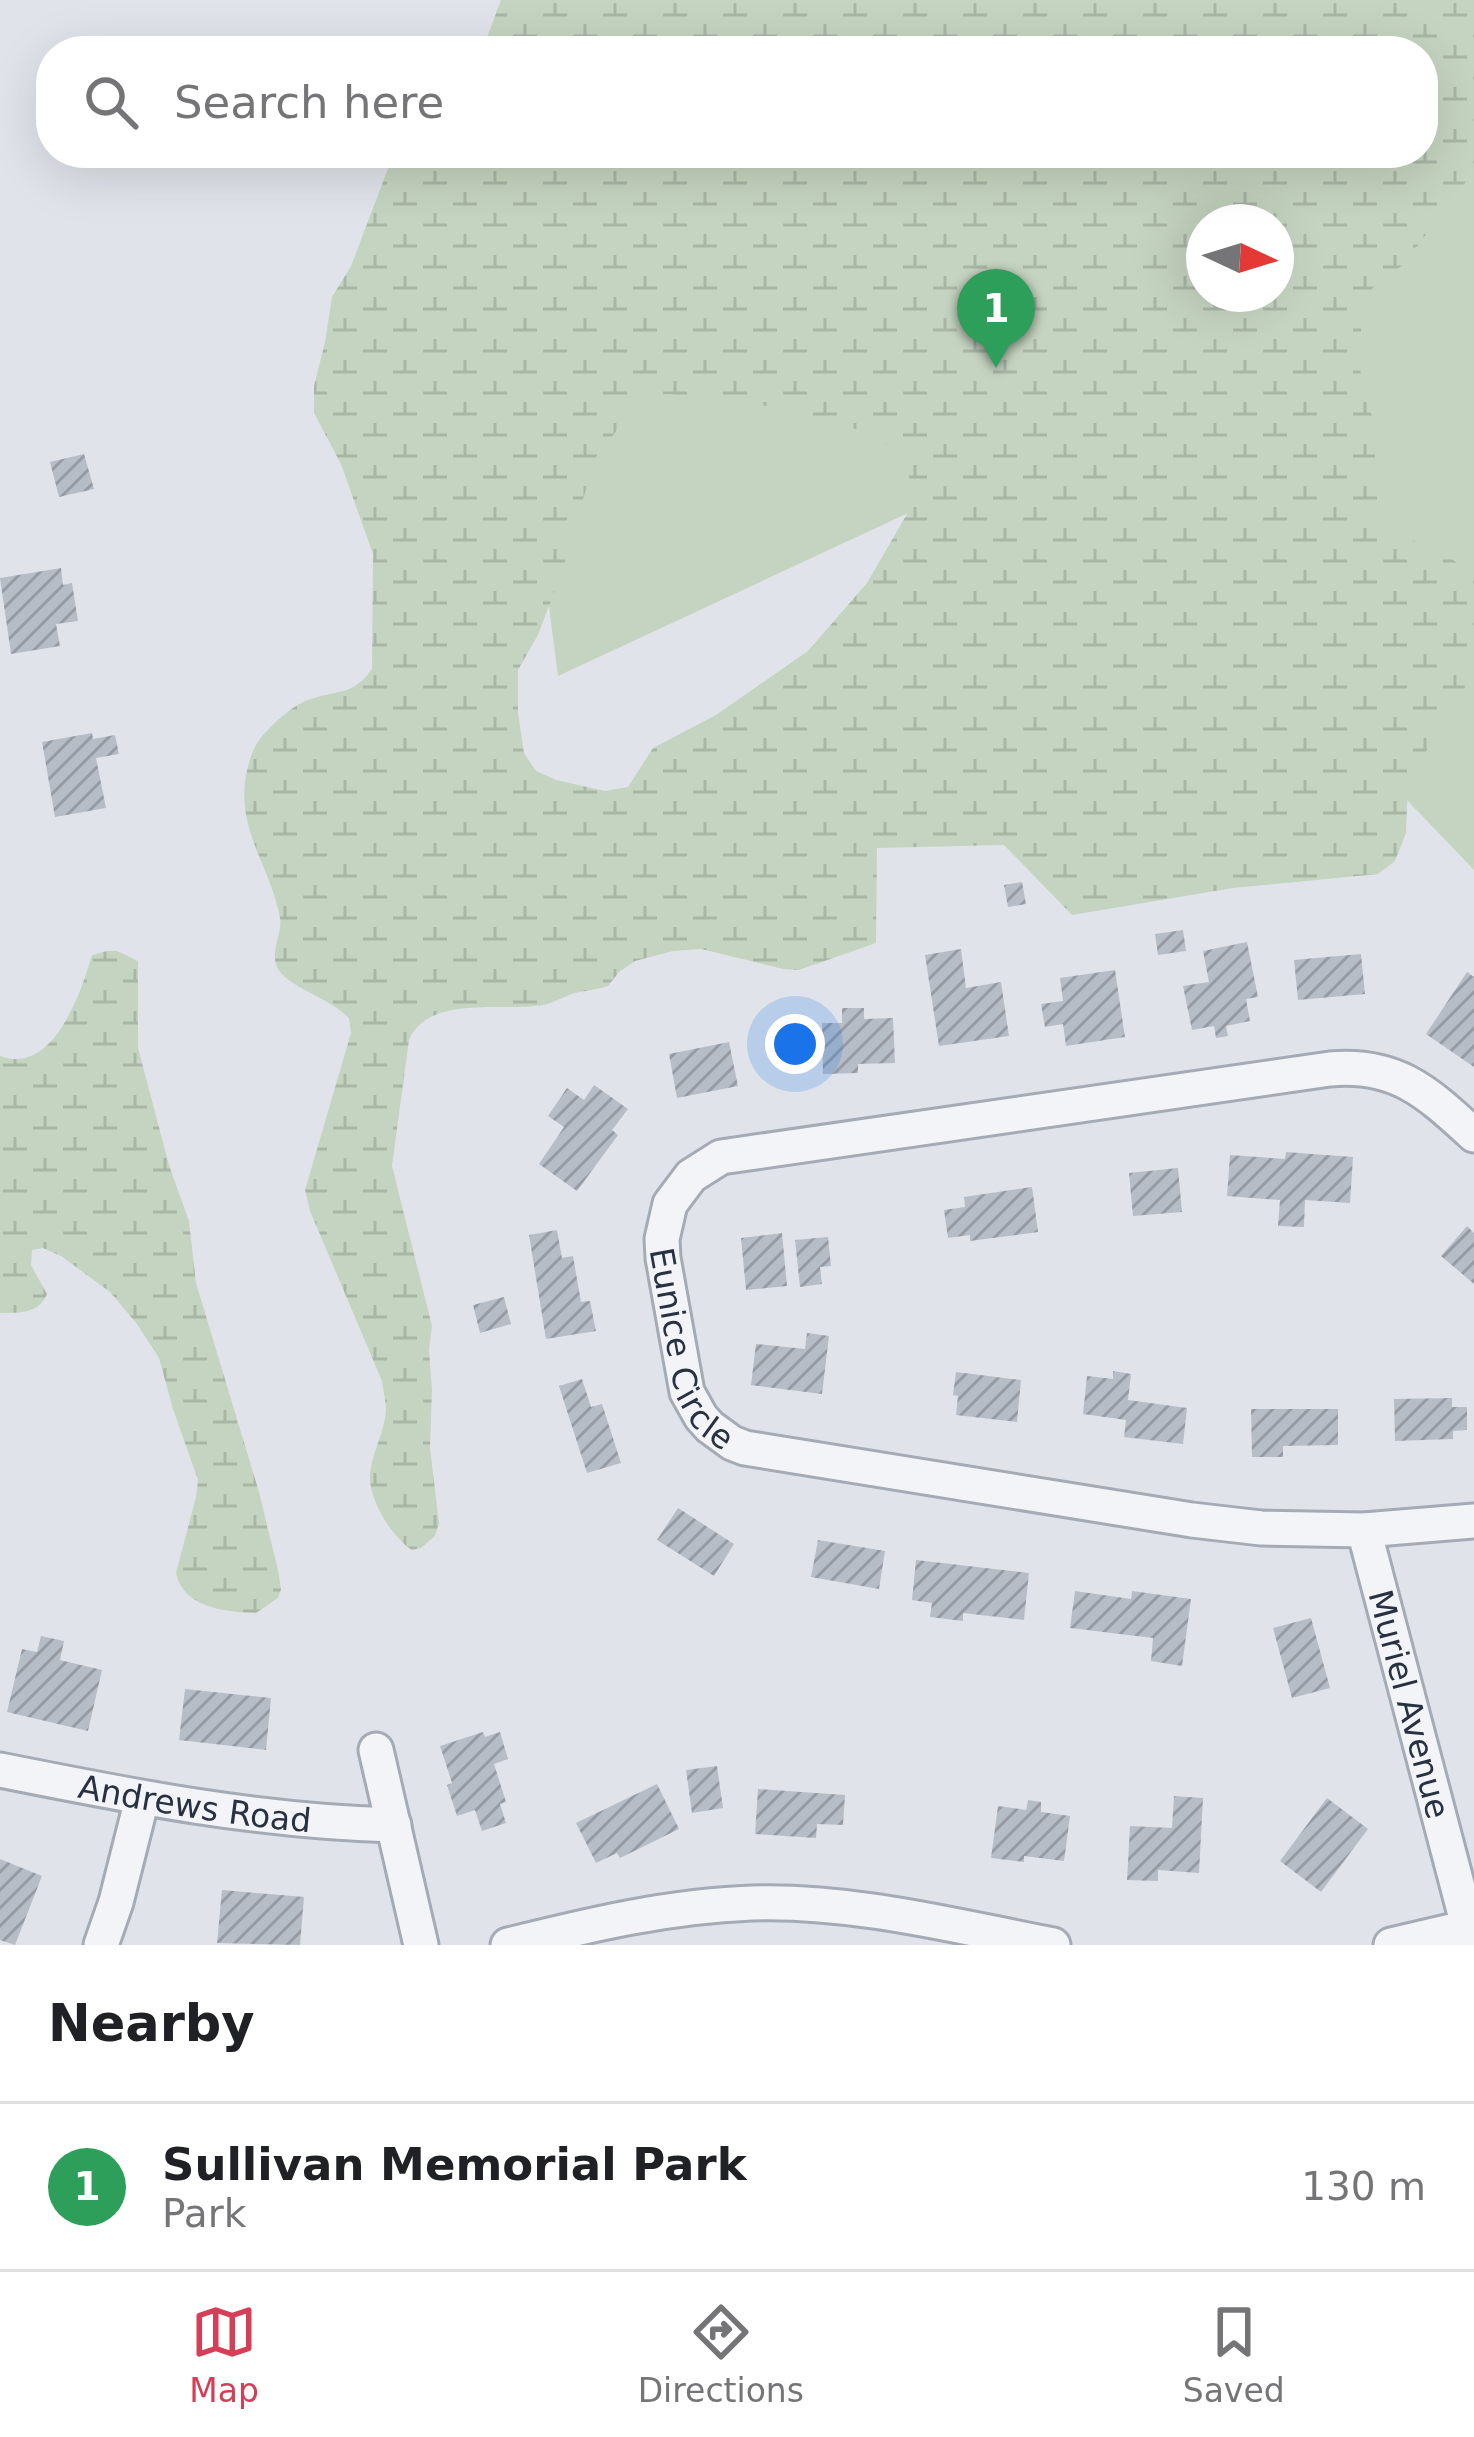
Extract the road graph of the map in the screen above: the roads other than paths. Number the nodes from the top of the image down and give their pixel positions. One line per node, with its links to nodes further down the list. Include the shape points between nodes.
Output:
1 (1474, 1135): 3 (street, Eunice Circle, via 1403,1079 1330,1069 721,1157 691,1176 664,1222 687,1392 700,1417 732,1443 1192,1520)
2 (1474, 1521): 3 (street, Eunice Circle)
3 (1364, 1530): 8 (street, Muriel Avenue)
4 (376, 1750): 7 (street)
5 (0, 1770): 6 (street, Andrews Road)
6 (142, 1798): 7 (street, Andrews Road); 9 (street)
7 (394, 1826): 10 (street)
8 (1471, 1936): 13 (street)
9 (101, 1945)
10 (421, 1945)
11 (508, 1945): 12 (street, via 650,1912 757,1903 842,1908)
12 (1052, 1945)
13 (1391, 1945)

